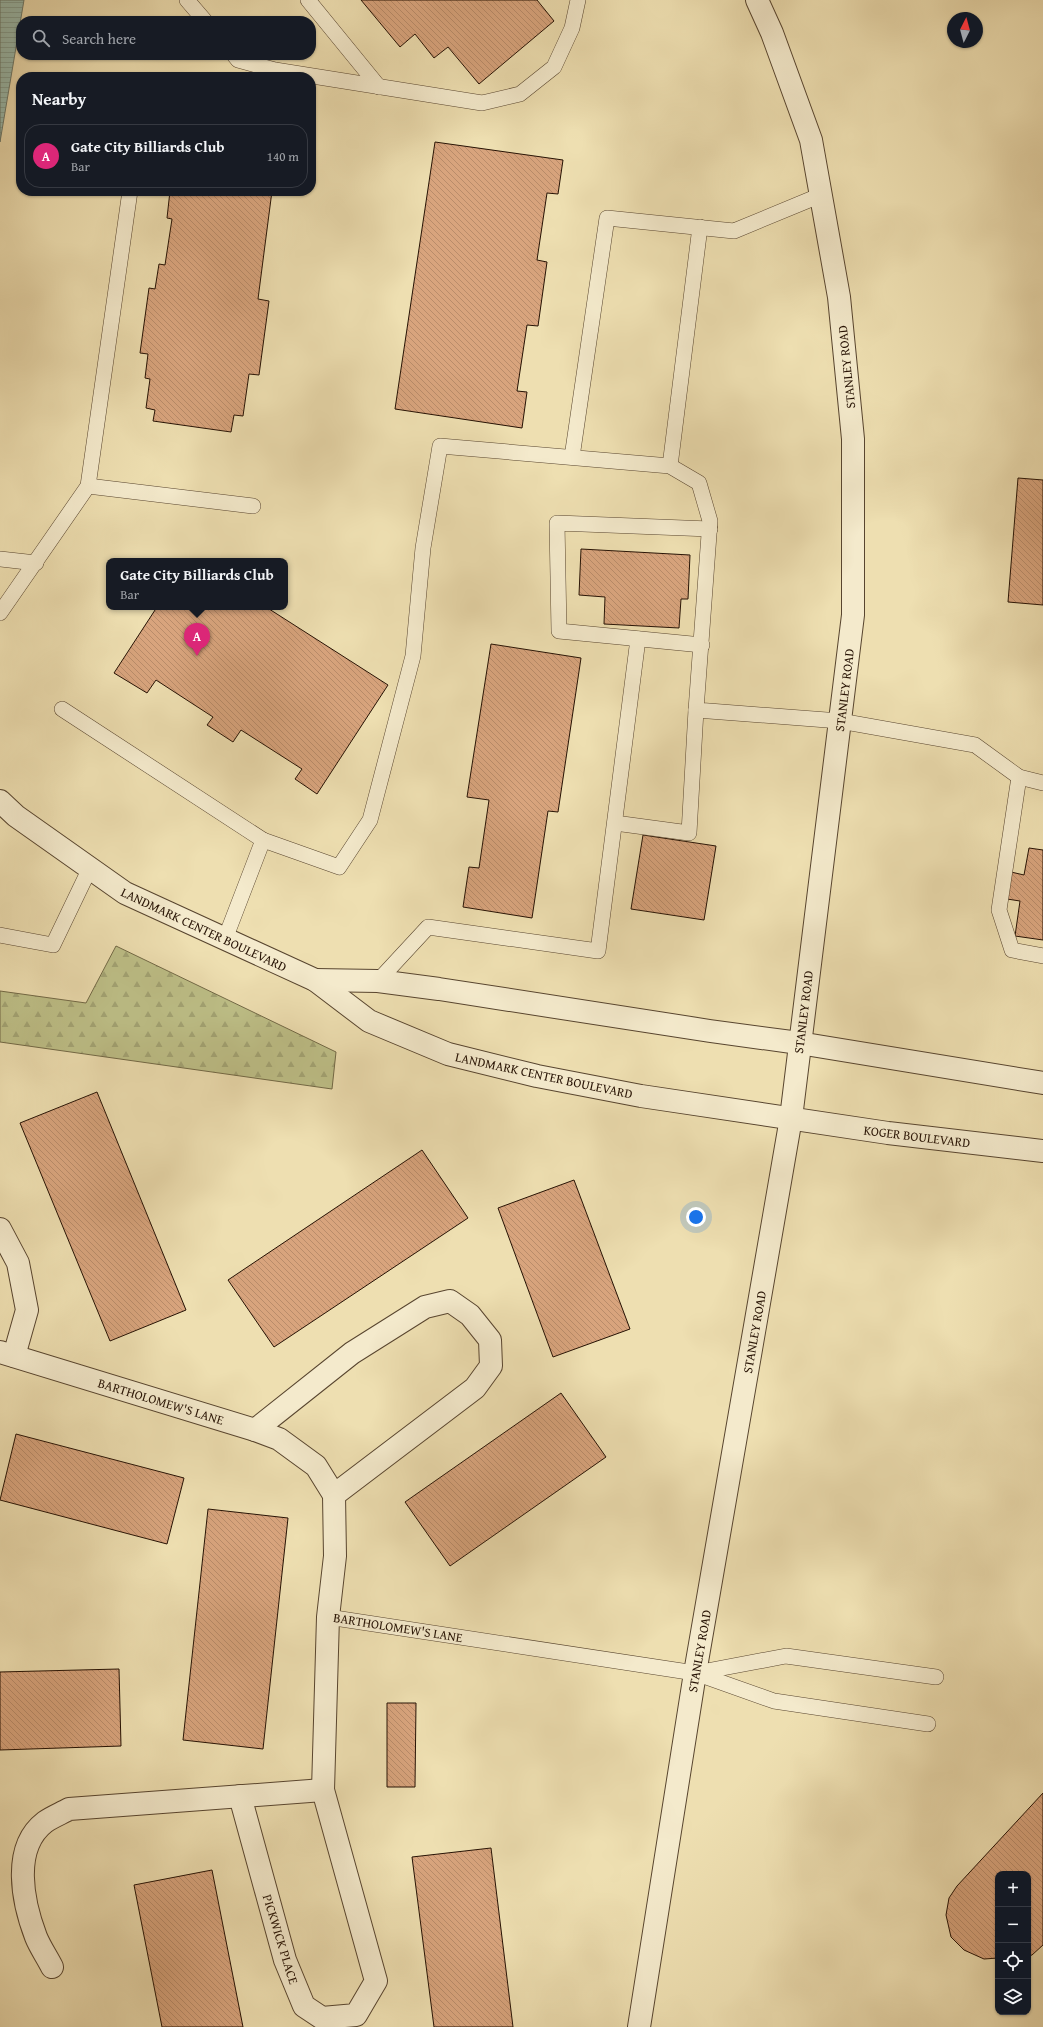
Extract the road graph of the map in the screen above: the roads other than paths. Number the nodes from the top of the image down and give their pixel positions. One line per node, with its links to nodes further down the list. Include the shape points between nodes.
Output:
1 (187, 0): 5 (lane)
2 (308, 0): 9 (lane)
3 (578, 0): 9 (lane, via 572,28 554,67 520,94 482,103)
4 (757, 0): 11 (street, STANLEY ROAD, via 772,33 811,140)
5 (201, 16)
6 (238, 60): 7 (lane)
7 (287, 72)
8 (316, 77): 9 (lane)
9 (380, 87)
10 (129, 196): 15 (lane)
11 (821, 196): 12 (lane, via 734,231); 25 (street, STANLEY ROAD, via 839,297 853,439 853,615)
12 (700, 227): 13 (lane, via 608,218); 14 (lane)
13 (572, 457): 14 (lane); 30 (lane, via 440,446 422,548 413,656 370,820 339,867)
14 (670, 466): 17 (lane, via 699,483)
15 (88, 486): 16 (lane); 19 (lane)
16 (253, 506)
17 (710, 529): 21 (lane, via 557,523 559,631); 22 (lane)
18 (0, 559): 19 (lane)
19 (36, 563): 20 (lane)
20 (0, 613)
21 (638, 639): 22 (lane); 29 (lane)
22 (702, 645): 24 (lane)
23 (62, 710): 30 (lane)
24 (696, 710): 25 (lane); 29 (lane, via 689,833)
25 (840, 721): 26 (lane, via 975,745); 37 (street, STANLEY ROAD)
26 (1019, 777): 27 (lane); 34 (lane, via 999,910 1012,950)
27 (1043, 783)
28 (0, 801): 31 (street, LANDMARK CENTER BOULEVARD, via 16,816)
29 (615, 823): 36 (lane, via 598,951 428,926)
30 (263, 840): 33 (lane)
31 (90, 868): 32 (lane, via 53,945); 33 (street, LANDMARK CENTER BOULEVARD, via 125,893)
32 (0, 935)
33 (225, 939): 35 (street, LANDMARK CENTER BOULEVARD)
34 (1043, 956)
35 (315, 980): 36 (street, LANDMARK CENTER BOULEVARD); 39 (street, LANDMARK CENTER BOULEVARD, via 369,1022 448,1054 537,1076)
36 (378, 981): 37 (street, LANDMARK CENTER BOULEVARD)
37 (799, 1043): 38 (street); 39 (street, STANLEY ROAD)
38 (1043, 1082)
39 (791, 1118): 40 (street, KOGER BOULEVARD, via 888,1133); 46 (street, STANLEY ROAD)
40 (1043, 1151)
41 (0, 1229): 42 (street, via 18,1263 26,1310)
42 (7, 1354): 43 (street, BARTHOLOMEW'S LANE)
43 (255, 1430): 44 (street, BARTHOLOMEW'S LANE, via 279,1439 316,1466); 44 (street, via 352,1353 425,1307 450,1301 470,1315 490,1340 491,1366 475,1388)
44 (334, 1495): 45 (street, BARTHOLOMEW'S LANE, via 335,1556)
45 (328, 1617): 46 (lane, BARTHOLOMEW'S LANE); 49 (street, PICKWICK PLACE)
46 (695, 1673): 47 (lane, via 786,1656); 48 (lane, via 774,1701); 52 (street, STANLEY ROAD)
47 (936, 1677)
48 (928, 1724)
49 (323, 1790): 50 (street); 50 (street, PICKWICK PLACE, via 376,1981 356,2014 322,2018 304,2006 285,1960)
50 (240, 1796): 51 (street, via 69,1809 44,1822 29,1841 22,1868 25,1903 36,1938)
51 (52, 1967)
52 (639, 2027)

